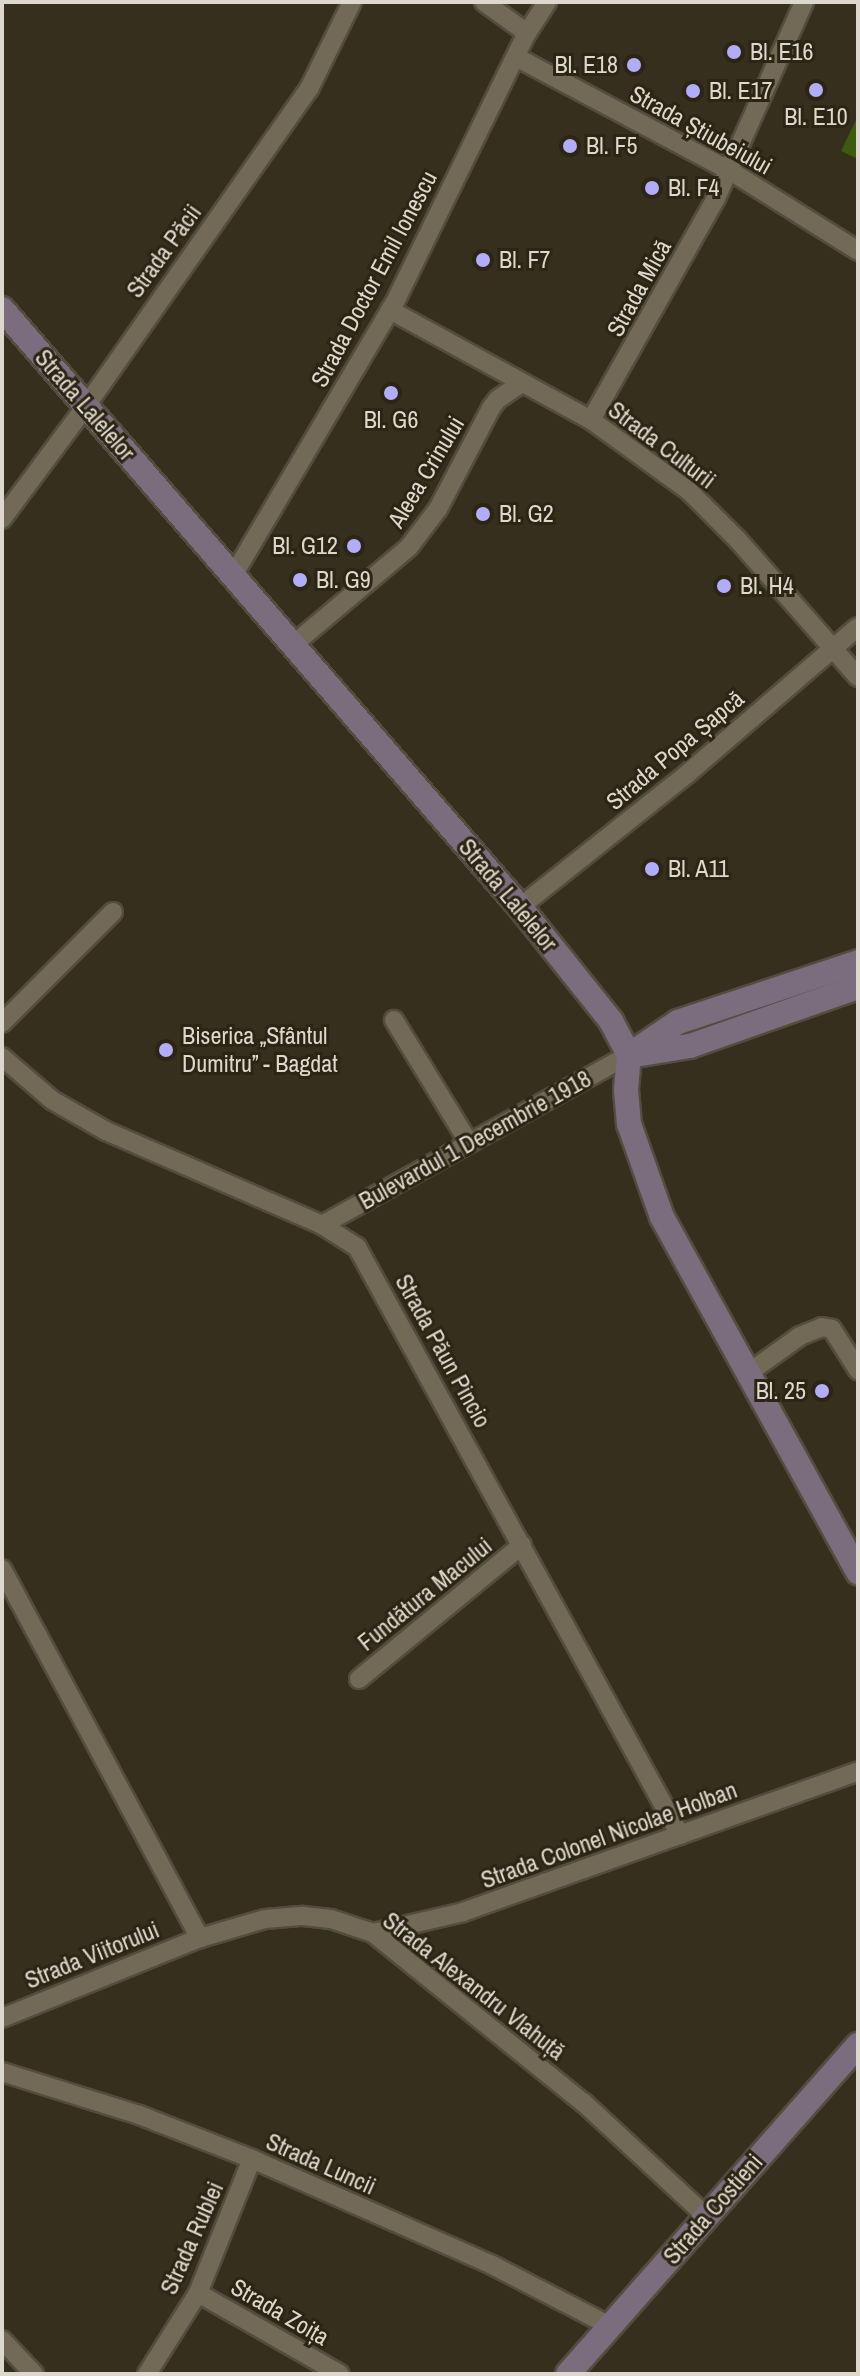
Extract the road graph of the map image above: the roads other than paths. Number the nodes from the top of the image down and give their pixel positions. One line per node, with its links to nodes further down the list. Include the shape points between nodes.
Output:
1 (352, 2): 12 (street, Strada Păcii, via 309,89)
2 (484, 2): 5 (street)
3 (547, 2): 5 (street, Strada Doctor Emil Ionescu)
4 (804, 2): 7 (street, Strada Mică)
5 (527, 33): 6 (street, Strada Doctor Emil Ionescu)
6 (516, 57): 7 (street, Strada Știubeiului); 10 (street, Strada Doctor Emil Ionescu)
7 (727, 169): 8 (street, Strada Știubeiului); 13 (street, Strada Mică, via 709,211)
8 (858, 251)
9 (2, 309): 12 (street, Strada Lalelelor)
10 (390, 310): 11 (street, Strada Culturii); 15 (street, Strada Doctor Emil Ionescu)
11 (522, 383): 13 (street, Strada Culturii); 17 (street, Aleea Crinului, via 491,408 438,509 409,547)
12 (86, 406): 14 (street, Strada Păcii); 15 (street, Strada Lalelelor)
13 (591, 420): 18 (street, Strada Culturii, via 689,491)
14 (2, 519)
15 (234, 574): 17 (street, Strada Lalelelor)
16 (858, 627): 18 (street, Strada Popa Șapcă)
17 (294, 644): 20 (street, Strada Lalelelor)
18 (833, 648): 19 (street, Strada Culturii); 20 (street, Strada Popa Șapcă)
19 (858, 677)
20 (520, 907): 26 (street, Strada Lalelelor, via 611,1021)
21 (113, 912): 25 (street)
22 (858, 962): 26 (street, Bulevardul 1 Decembrie 1918, via 678,1022)
23 (858, 987): 26 (street, Bulevardul 1 Decembrie 1918, via 690,1046)
24 (394, 1020): 28 (street)
25 (2, 1023)
26 (629, 1055): 28 (street, Bulevardul 1 Decembrie 1918); 31 (street, via 626,1107 653,1197)
27 (2, 1057): 29 (street, Strada Păun Pincio, via 52,1100 106,1131)
28 (469, 1143): 29 (street, Bulevardul 1 Decembrie 1918)
29 (322, 1225): 32 (street, Strada Păun Pincio, via 351,1241 364,1258)
30 (858, 1370): 31 (street, via 832,1329 822,1327 800,1336)
31 (747, 1374): 34 (street)
32 (522, 1545): 35 (street, Fundătura Macului); 37 (street, Strada Păun Pincio)
33 (2, 1569): 39 (street)
34 (858, 1572)
35 (359, 1679)
36 (858, 1771): 37 (street, Strada Colonel Nicolae Holban)
37 (680, 1835): 38 (street, Strada Colonel Nicolae Holban, via 463,1912)
38 (373, 1933): 39 (street, Strada Alexandru Vlahuță, via 303,1916 265,1919); 44 (street, Strada Alexandru Vlahuță, via 584,2103)
39 (200, 1938): 40 (street, Strada Viitorului)
40 (2, 2018)
41 (858, 2045): 44 (street, Strada Costieni)
42 (2, 2072): 43 (street, Strada Luncii, via 139,2115)
43 (252, 2159): 45 (street, Strada Rublei); 46 (street, Strada Luncii, via 492,2265)
44 (707, 2217): 46 (street, Strada Costieni)
45 (198, 2293): 49 (street, Strada Rublei); 50 (street, Strada Zoița)
46 (610, 2326): 51 (street, Strada Costieni)
47 (2, 2340): 48 (street)
48 (34, 2374)
49 (147, 2374)
50 (340, 2374)
51 (568, 2374)

